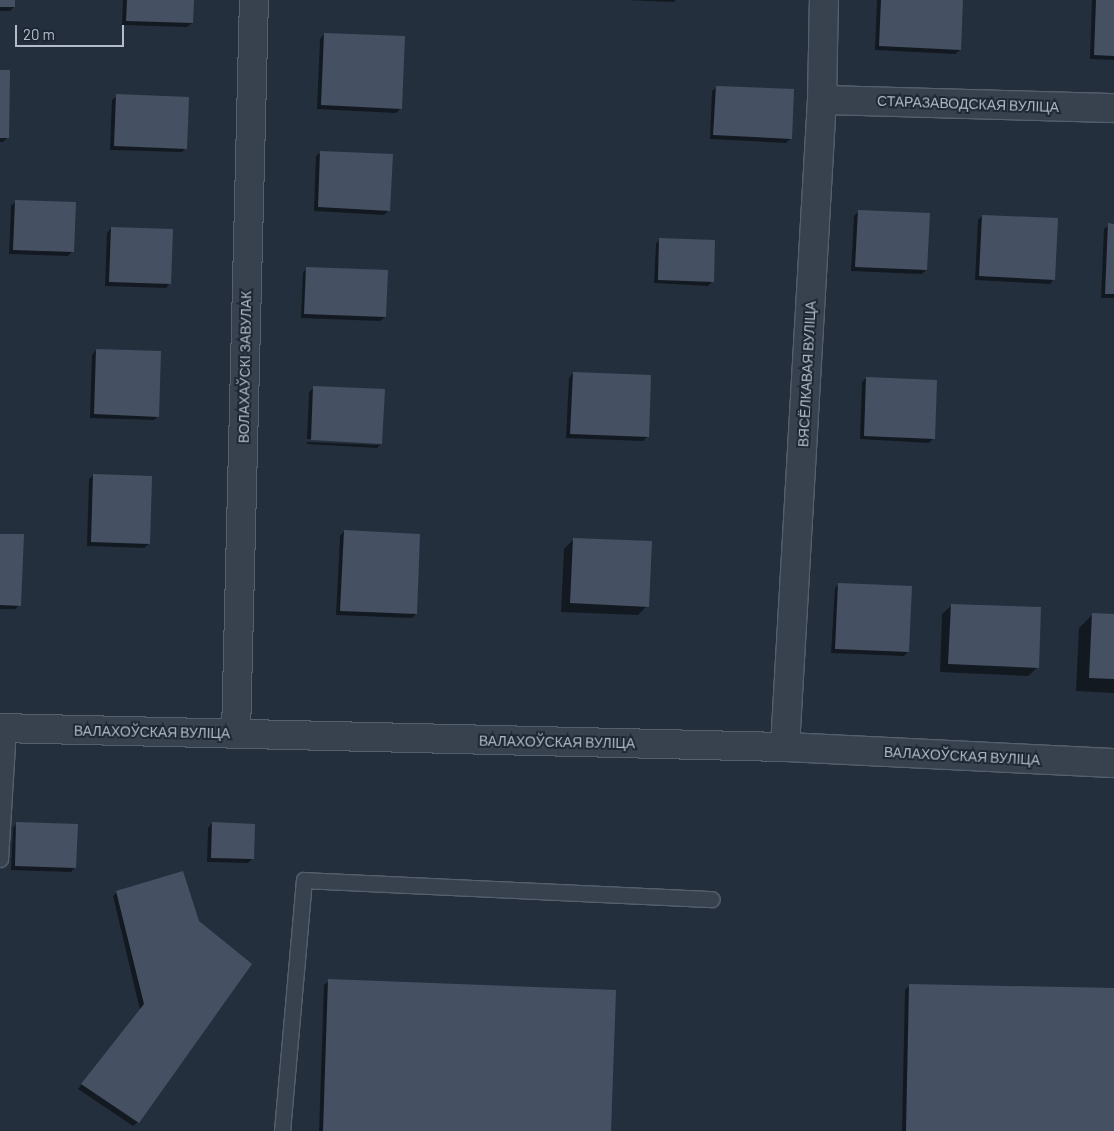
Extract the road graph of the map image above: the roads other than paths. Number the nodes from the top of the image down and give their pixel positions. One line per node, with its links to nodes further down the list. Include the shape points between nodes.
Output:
1 (254, 0): 6 (street, ВОЛАХАЎСКІ ЗАВУЛАК)
2 (824, 0): 3 (street, ВЯСЁЛКАВАЯ ВУЛІЦА)
3 (822, 100): 4 (street, СТАРАЗАВОДСКАЯ ВУЛІЦА); 7 (street, ВЯСЁЛКАВАЯ ВУЛІЦА)
4 (1114, 108)
5 (4, 728): 6 (street, ВАЛАХОЎСКАЯ ВУЛІЦА); 9 (lane)
6 (236, 734): 7 (street, ВАЛАХОЎСКАЯ ВУЛІЦА)
7 (785, 747): 8 (street, ВАЛАХОЎСКАЯ ВУЛІЦА)
8 (1114, 763)
9 (0, 859)
10 (712, 900): 11 (lane, via 304,880)
11 (282, 1131)

